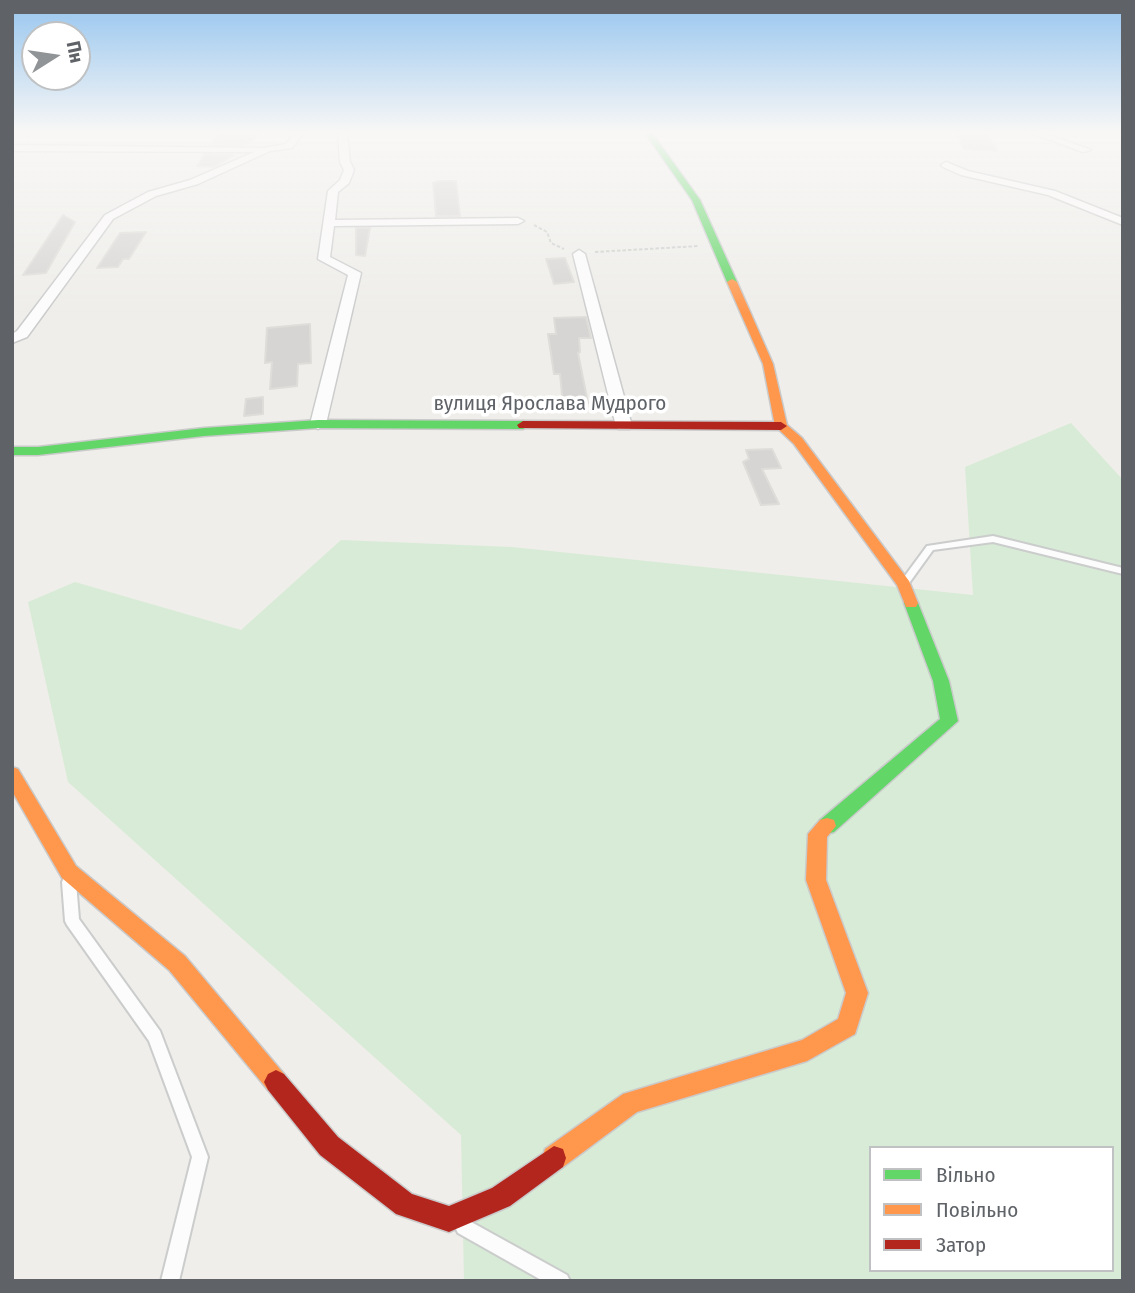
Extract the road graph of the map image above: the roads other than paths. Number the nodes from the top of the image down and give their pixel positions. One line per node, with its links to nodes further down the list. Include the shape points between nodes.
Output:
1 (154, 193): 9 (street, via 109,217 22,334)
2 (333, 193): 7 (street)
3 (691, 193): 12 (street, via 768,364)
4 (1052, 193): 6 (street)
5 (518, 220): 7 (street)
6 (1123, 222)
7 (329, 223): 10 (street, via 324,259 355,273)
8 (579, 254): 11 (street)
9 (12, 339)
10 (318, 424): 11 (street, вулиця Ярослава Мудрого); 13 (street, вулиця Ярослава Мудрого)
11 (624, 426): 12 (street, вулиця Ярослава Мудрого)
12 (781, 426): 15 (street, via 799,441)
13 (12, 451)
14 (1123, 571): 15 (lane, via 993,539 930,548)
15 (904, 583): 18 (street, via 942,681 949,721 818,834 816,880 857,993 847,1026 807,1050 631,1102 501,1197)
16 (12, 774): 17 (street)
17 (69, 872): 18 (street, via 177,963 329,1146 405,1205); 19 (lane, via 72,921 155,1036 200,1157)
18 (449, 1219): 20 (lane)
19 (170, 1281)
20 (561, 1281)

